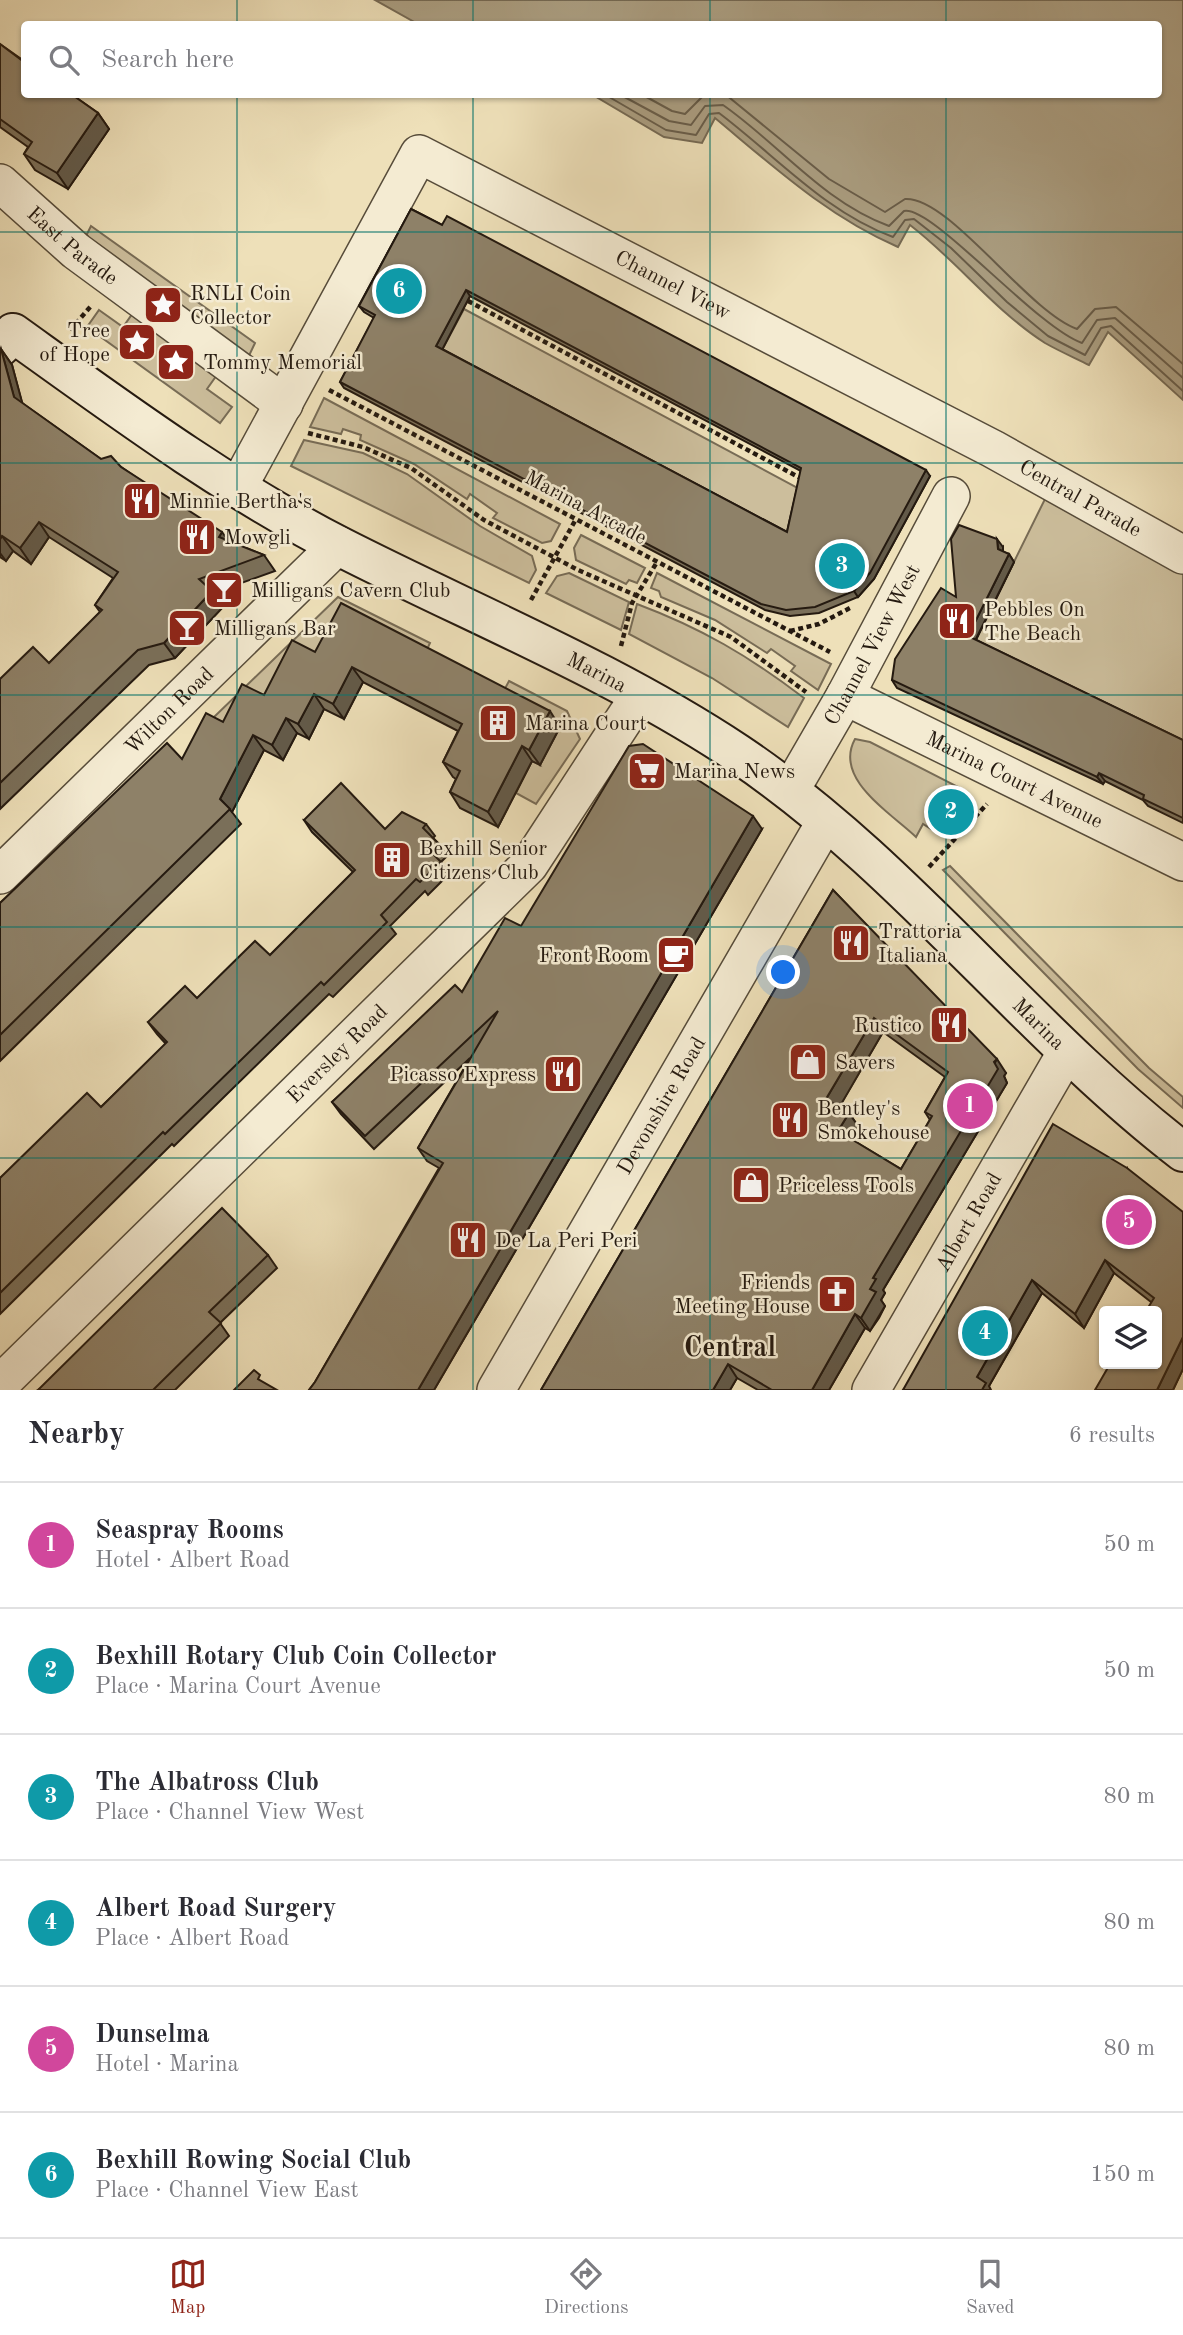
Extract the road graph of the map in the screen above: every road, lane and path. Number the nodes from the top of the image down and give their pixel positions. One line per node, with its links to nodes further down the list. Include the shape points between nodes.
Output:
1 (0, 183): 2 (street, East Parade)
2 (114, 279): 5 (path); 7 (street, East Parade)
3 (468, 301): 10 (path)
4 (4, 334): 5 (main road, Marina)
5 (47, 358): 11 (main road, Marina)
6 (331, 391): 13 (path, Marina Arcade)
7 (284, 404): 9 (street, Channel View, via 419,154); 11 (street)
8 (316, 435): 16 (path, via 363,447 411,468 484,520)
9 (979, 442): 15 (street, Central Parade)
10 (817, 487)
11 (237, 489): 14 (main road, Marina)
12 (951, 496): 23 (street, Channel View West)
13 (576, 519): 16 (path); 17 (path, Marina Arcade)
14 (338, 545): 19 (main road, Marina); 28 (street, Wilton Road)
15 (1183, 555)
16 (555, 558): 18 (path); 19 (path)
17 (657, 562): 18 (path); 20 (path, Marina Arcade)
18 (638, 595): 21 (path, via 632,603); 22 (path, via 731,637)
19 (513, 632): 21 (main road, Marina)
20 (825, 650)
21 (626, 688): 25 (main road, Marina, via 692,723); 32 (street, Eversley Road, via 529,865)
22 (804, 691)
23 (845, 696): 24 (street, Marina Court Avenue); 25 (street, Channel View West)
24 (1011, 778): 27 (street, Marina Court Avenue); 29 (path)
25 (790, 791): 26 (main road, Marina)
26 (826, 821): 29 (main road, Marina); 33 (street, Devonshire Road)
27 (1183, 862)
28 (0, 875)
29 (904, 893): 30 (main road, Marina)
30 (1066, 1053): 31 (main road, Marina); 34 (street, Albert Road)
31 (1183, 1152)
32 (0, 1384)
33 (496, 1390)
34 (871, 1390)

